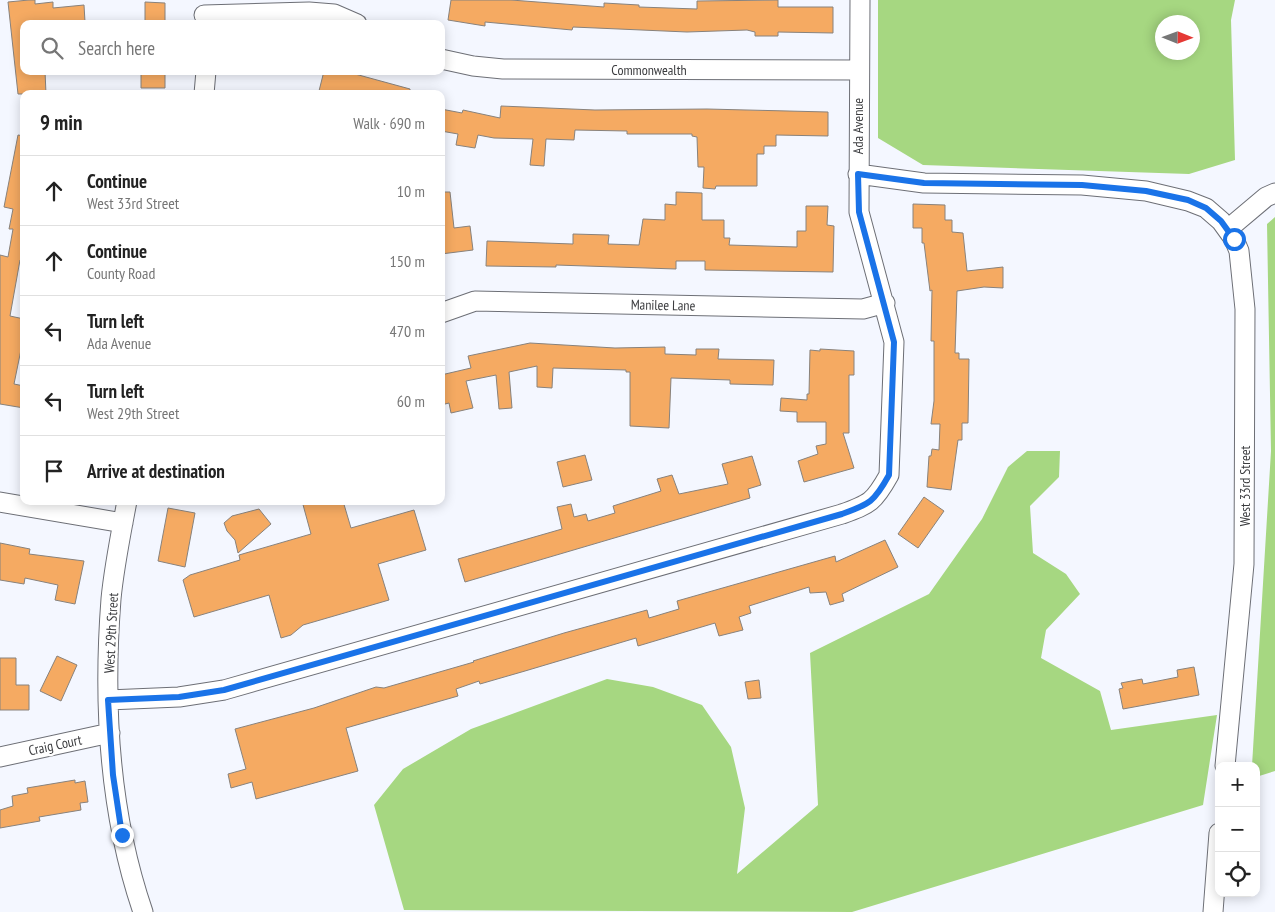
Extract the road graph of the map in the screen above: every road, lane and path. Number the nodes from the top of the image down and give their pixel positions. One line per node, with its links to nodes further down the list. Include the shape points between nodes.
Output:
1 (860, 0): 5 (street, Ada Avenue)
2 (204, 13): 3 (street, via 309,12 334,14)
3 (348, 20)
4 (445, 60): 5 (street, Commonwealth, via 504,69)
5 (858, 70): 8 (street, Ada Avenue)
6 (206, 75): 7 (street)
7 (204, 90)
8 (858, 174): 10 (street, West 33rd Street, via 943,184 1115,187 1188,200 1206,208); 11 (street, Ada Avenue, via 859,212)
9 (1275, 193): 10 (street)
10 (1228, 229): 19 (street, West 33rd Street, via 1239,251 1246,335 1244,564)
11 (885, 303): 12 (street, Manilee Lane, via 863,309 475,301); 16 (street, Ada Avenue, via 894,342 889,475 868,505 224,690 179,697)
12 (445, 312)
13 (0, 502): 15 (street)
14 (126, 505): 15 (street, West 29th Street)
15 (123, 523): 16 (street, West 29th Street, via 112,598)
16 (108, 700): 17 (street, West 29th Street)
17 (110, 733): 18 (street, Craig Court); 21 (street, West 29th Street, via 122,835)
18 (0, 757)
19 (1225, 762)
20 (1218, 852): 22 (street)
21 (144, 912)
22 (1213, 912)

